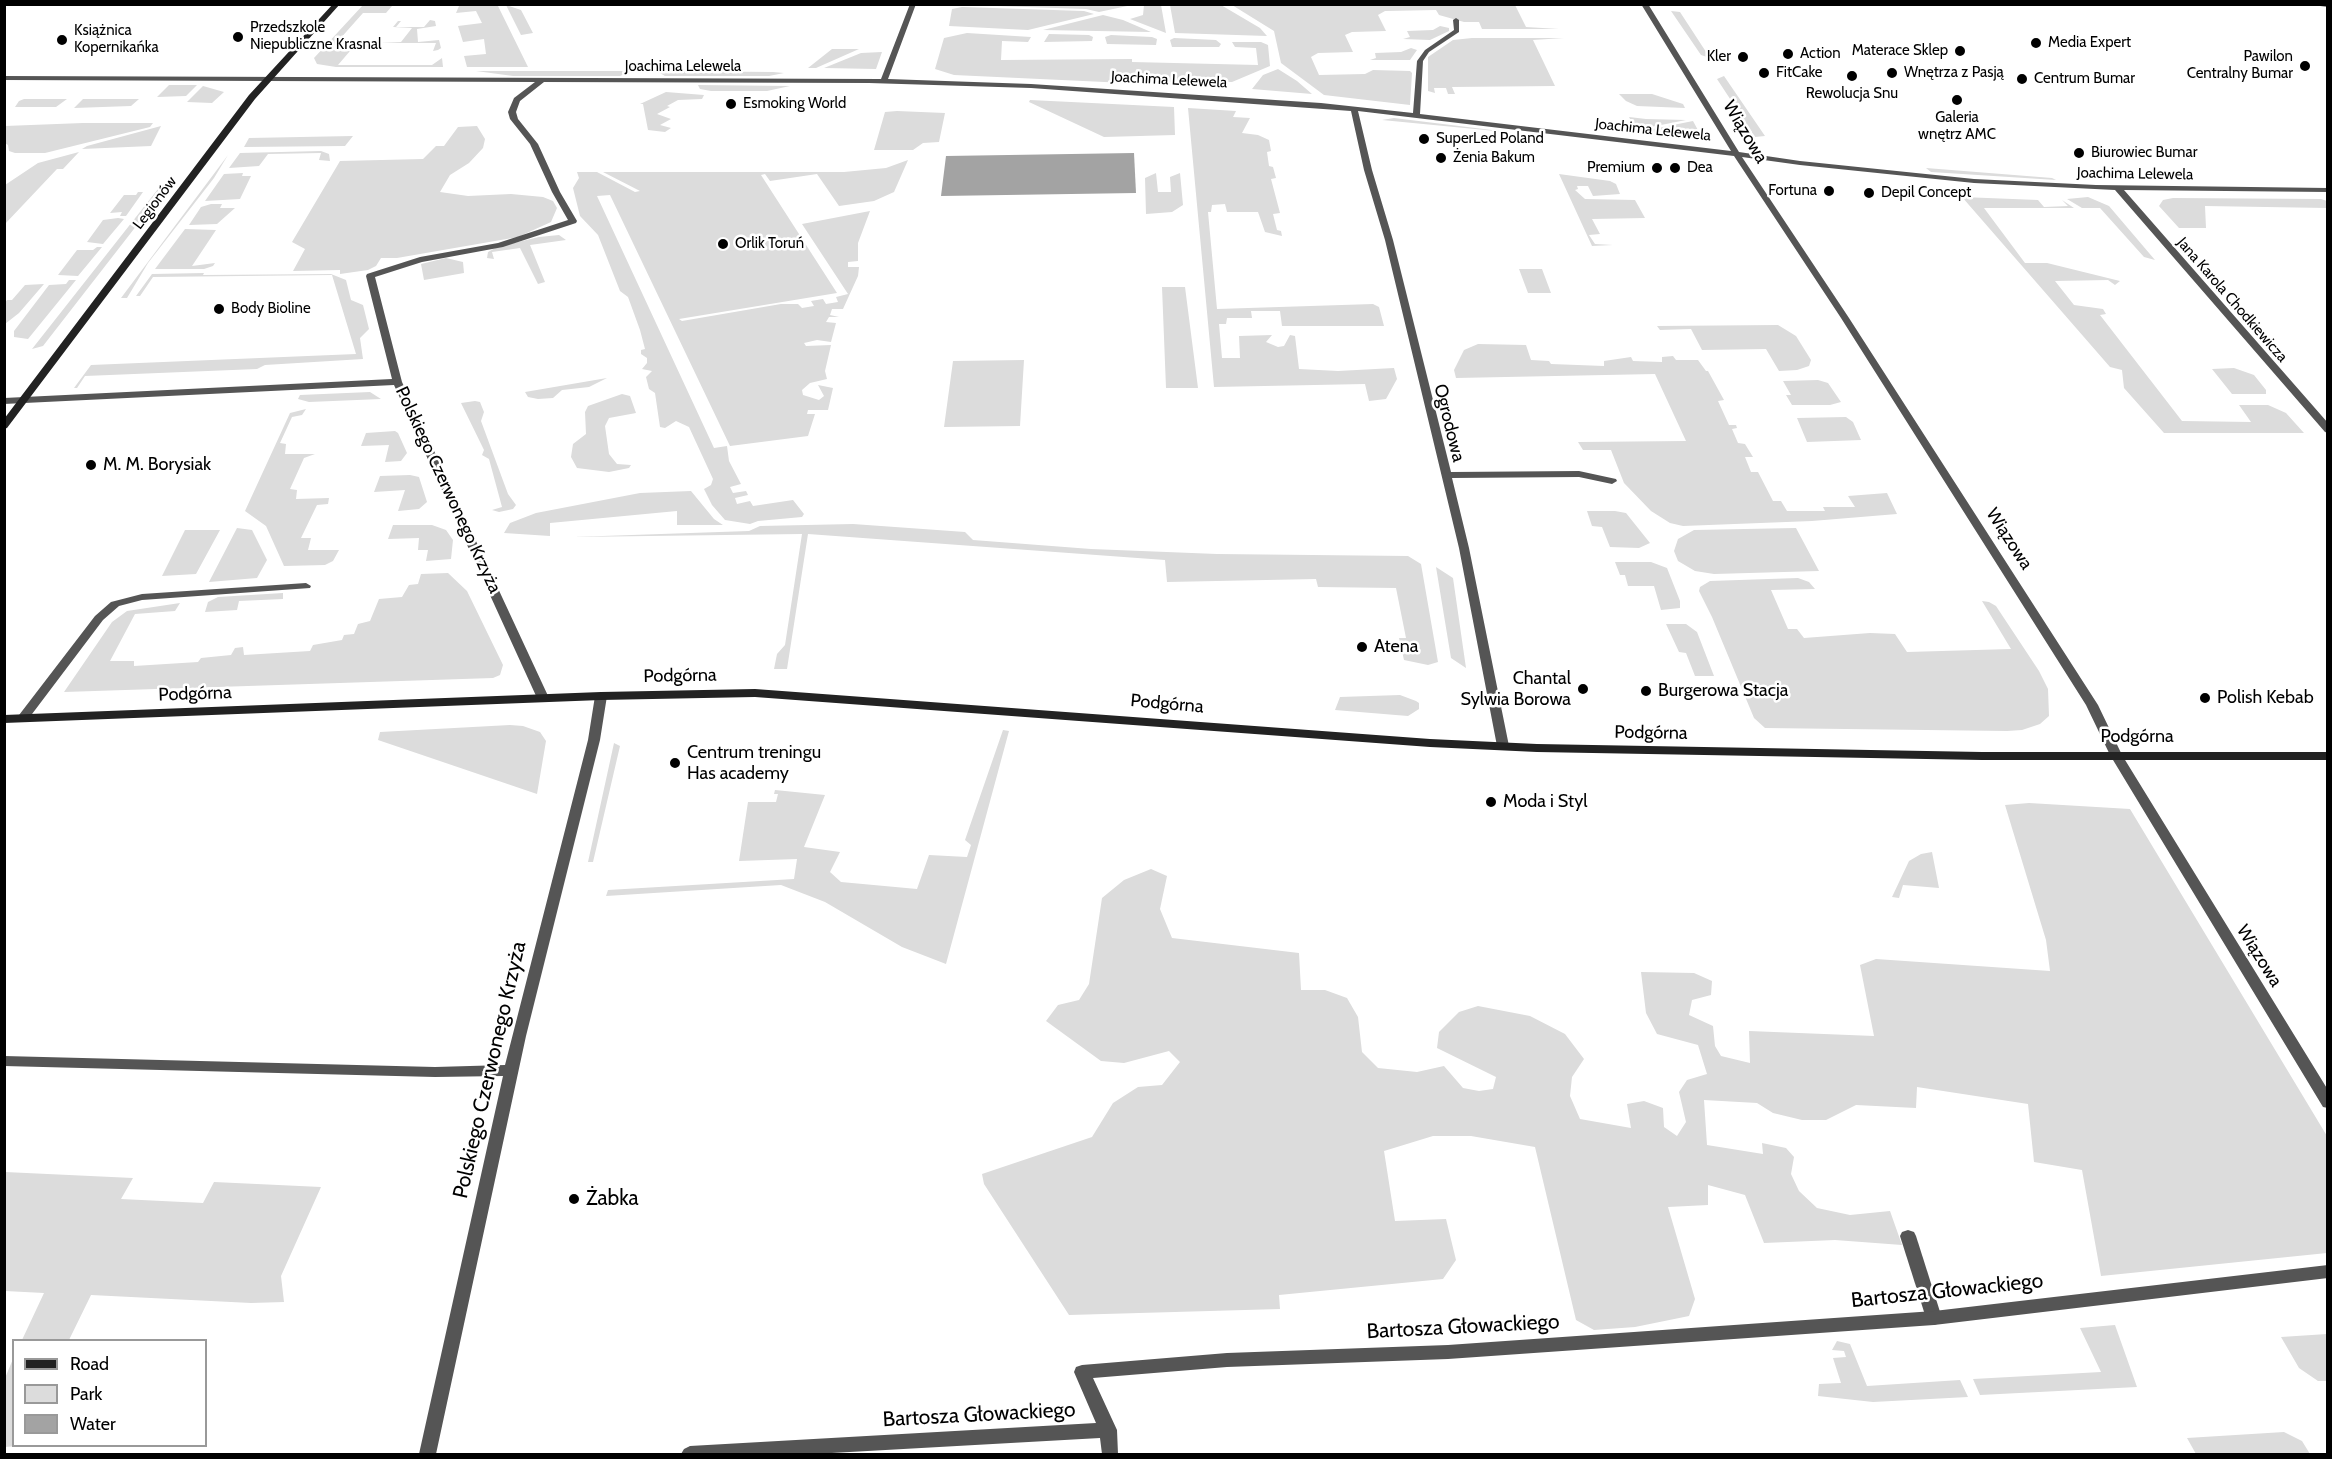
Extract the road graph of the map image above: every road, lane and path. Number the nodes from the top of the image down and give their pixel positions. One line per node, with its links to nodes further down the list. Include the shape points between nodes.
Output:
1 (337, 4): 8 (street, Legionów)
2 (913, 4): 10 (street)
3 (1644, 4): 13 (street, Wiązowa)
4 (2320, 4): 5 (street)
5 (2328, 5)
6 (1456, 20): 12 (street, via 1457,32 1427,51 1420,61)
7 (4, 78): 8 (street, Joachima Lelewela)
8 (269, 78): 9 (street, Joachima Lelewela); 17 (street, Legionów)
9 (544, 80): 10 (street, Joachima Lelewela); 16 (street, Polskiego Czerwonego Krzyża, via 520,96 512,112 534,144 573,221 500,245 420,260 370,276)
10 (884, 81): 11 (street, Joachima Lelewela, via 1155,93)
11 (1354, 108): 12 (street, Joachima Lelewela); 21 (street, Ogrodowa)
12 (1416, 116): 13 (street, Joachima Lelewela)
13 (1736, 153): 14 (street, Joachima Lelewela, via 1912,175); 29 (street, Wiązowa, via 2013,578 2097,713)
14 (2116, 187): 15 (street, Joachima Lelewela); 20 (street, Jana Karola Chodkiewicza)
15 (2328, 190)
16 (397, 382): 17 (street); 25 (street, Polskiego Czerwonego Krzyża)
17 (25, 399): 18 (street); 19 (street, Legionów)
18 (4, 401)
19 (4, 426)
20 (2328, 430)
21 (1445, 475): 22 (street, via 1579,474); 28 (street, Ogrodowa, via 1464,548)
22 (1611, 482)
23 (306, 586): 27 (street, via 142,597 115,604 99,618)
24 (601, 696): 25 (street, Podgórna); 28 (street, Podgórna, via 827,696); 32 (street, Polskiego Czerwonego Krzyża, via 594,740)
25 (543, 698): 27 (street, Podgórna)
26 (4, 719): 27 (street, Podgórna)
27 (22, 719)
28 (1503, 747): 29 (street, Podgórna)
29 (2116, 755): 30 (street, Podgórna); 33 (street, Wiązowa)
30 (2328, 756)
31 (4, 1061): 32 (street, via 435,1072)
32 (512, 1070): 38 (street, Polskiego Czerwonego Krzyża)
33 (2328, 1103)
34 (1908, 1236): 36 (street)
35 (2328, 1271): 36 (street, Bartosza Głowackiego)
36 (1934, 1318): 37 (street, Bartosza Głowackiego, via 1448,1352 1227,1360 1082,1372)
37 (1108, 1430): 39 (street, Bartosza Głowackiego); 40 (street)
38 (427, 1455)
39 (690, 1455)
40 (1110, 1455)

